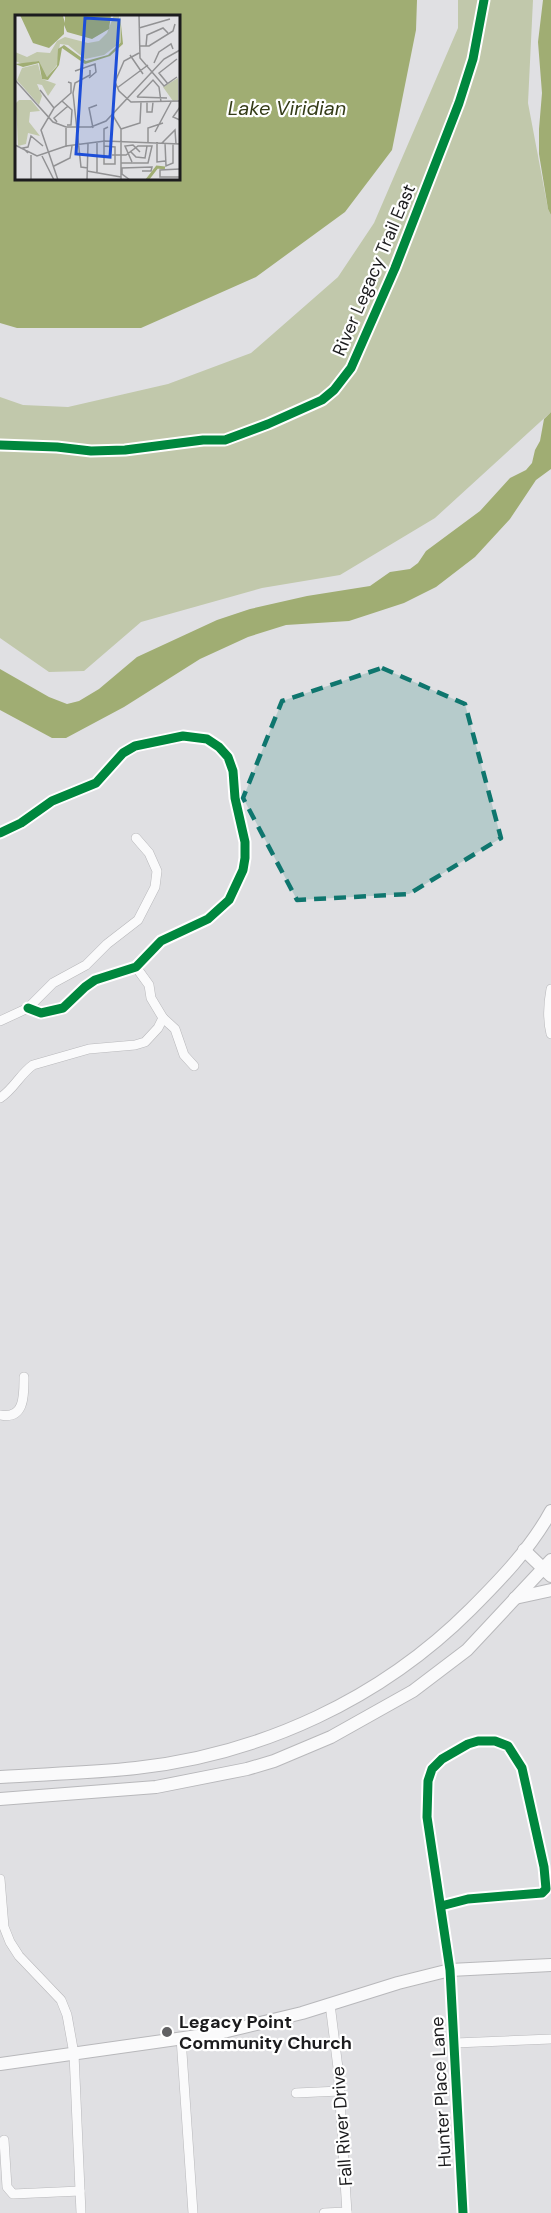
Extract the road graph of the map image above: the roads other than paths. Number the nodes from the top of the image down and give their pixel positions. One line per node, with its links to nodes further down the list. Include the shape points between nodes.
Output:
1 (0, 833): 3 (street, via 52,801 96,783 123,753 135,746 191,735 219,747 233,771 234,798 245,842 243,870 229,900 208,919 161,941)
2 (136, 838): 5 (street, via 157,870 155,887 138,920 87,964 53,983)
3 (136, 967): 5 (street, via 96,980 63,1008 41,1013); 6 (street, via 149,985 151,998)
4 (551, 989): 8 (street, via 547,1013)
5 (28, 1008): 7 (street)
6 (163, 1018): 9 (street, via 175,1029 184,1055); 10 (street, via 145,1042 89,1049 33,1065)
7 (0, 1021)
8 (551, 1034)
9 (194, 1066)
10 (0, 1098)
11 (24, 1377): 12 (street, via 20,1410 13,1415)
12 (0, 1415)
13 (551, 1511): 14 (main road)
14 (548, 1527): 15 (main road)
15 (524, 1550): 16 (main road); 19 (main road, via 446,1634 371,1688 324,1715 240,1747 188,1760 136,1768)
16 (549, 1568): 18 (main road)
17 (551, 1590): 18 (main road)
18 (514, 1599): 20 (main road, via 467,1650 413,1691 332,1737 274,1761 156,1787)
19 (0, 1777)
20 (0, 1799)
21 (0, 1879): 29 (street, via 4,1928 19,1956 62,2000)
22 (441, 1906): 22 (street, Hunter Place Lane, via 468,1899 542,1893 546,1889 522,1768 508,1746 487,1740 468,1744 432,1769 427,1817); 24 (street, Hunter Place Lane)
23 (551, 1965): 24 (main road)
24 (450, 1970): 25 (main road); 28 (street, Hunter Place Lane)
25 (330, 2004): 26 (main road, via 257,2024); 31 (street, Fall River Drive)
26 (181, 2038): 29 (main road); 37 (street)
27 (551, 2039): 28 (street)
28 (455, 2043): 39 (street, Hunter Place Lane)
29 (74, 2054): 30 (main road); 34 (street)
30 (0, 2064)
31 (340, 2091): 32 (street); 35 (street, Fall River Drive)
32 (296, 2093)
33 (4, 2140): 34 (street, via 7,2187 13,2194)
34 (80, 2191): 36 (street)
35 (347, 2212): 38 (street)
36 (81, 2213)
37 (193, 2213)
38 (324, 2213)
39 (463, 2213)

